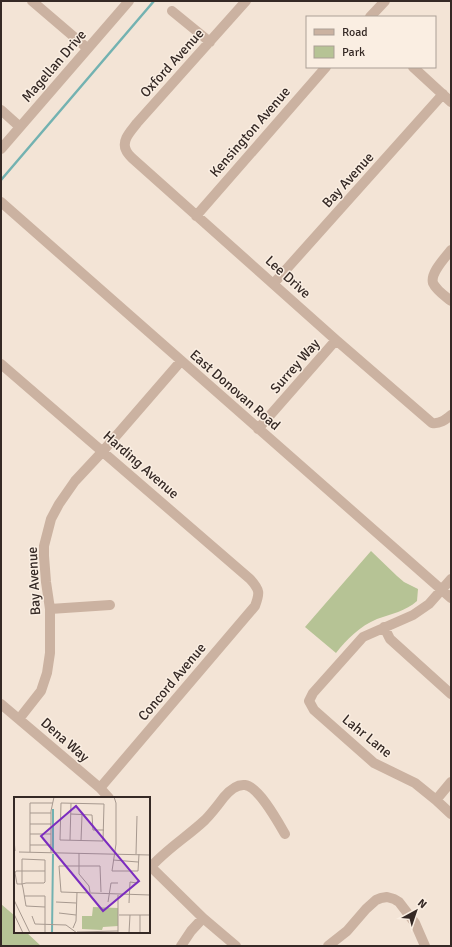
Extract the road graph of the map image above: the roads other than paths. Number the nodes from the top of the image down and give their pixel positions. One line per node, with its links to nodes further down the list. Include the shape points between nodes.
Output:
1 (32, 1): 8 (street)
2 (129, 1): 8 (street, Magellan Drive)
3 (246, 1): 7 (street, Oxford Avenue)
4 (385, 1): 6 (street)
5 (172, 10): 7 (street)
6 (371, 16)
7 (210, 42): 15 (street, Oxford Avenue, via 137,123)
8 (87, 48): 14 (street, Magellan Drive)
9 (325, 68): 18 (street, Kensington Avenue)
10 (414, 68): 11 (street)
11 (443, 94): 12 (street); 20 (street, Bay Avenue)
12 (451, 102)
13 (1, 110): 14 (street)
14 (20, 127): 16 (street, Magellan Drive)
15 (124, 145): 18 (street, Lee Drive, via 132,158)
16 (1, 149)
17 (1, 202): 23 (street, East Donovan Road)
18 (196, 216): 20 (street, Lee Drive)
19 (451, 250): 21 (street, via 433,276 437,289)
20 (274, 284): 22 (street, Lee Drive)
21 (451, 301)
22 (336, 340): 25 (street, Lee Drive, via 432,423 438,423); 26 (street, Surrey Way)
23 (182, 361): 26 (street, East Donovan Road); 27 (street, Bay Avenue)
24 (1, 364): 27 (street, Harding Avenue)
25 (451, 415)
26 (258, 429): 29 (street, East Donovan Road)
27 (103, 451): 30 (street, Harding Avenue, via 250,579); 33 (street, Bay Avenue, via 75,481 51,519 44,546)
28 (451, 579): 29 (street)
29 (441, 590): 31 (street, East Donovan Road); 34 (street, via 429,604 413,615)
30 (259, 592): 39 (street, Concord Avenue, via 255,606)
31 (451, 598)
32 (110, 605): 33 (street)
33 (50, 609): 37 (street, Bay Avenue, via 50,653 47,673 40,691)
34 (384, 628): 35 (street, via 390,639); 41 (street, Lahr Lane, via 363,636 313,693 310,700 314,710 374,763 415,783)
35 (451, 694)
36 (1, 704): 37 (street, Dena Way)
37 (20, 719): 39 (street, Dena Way)
38 (451, 782): 41 (street)
39 (100, 788): 40 (street, Dena Way)
40 (108, 797)
41 (436, 800): 42 (street, Lahr Lane)
42 (451, 814)
43 (285, 834): 44 (street, via 269,807 255,790 244,784 228,792 204,821)
44 (150, 866)
45 (150, 868): 46 (street)
46 (203, 918): 47 (street); 48 (street)
47 (181, 946)
48 (236, 946)
49 (328, 946): 50 (street, via 347,931 376,900 387,897 399,902 415,923)
50 (424, 946)

